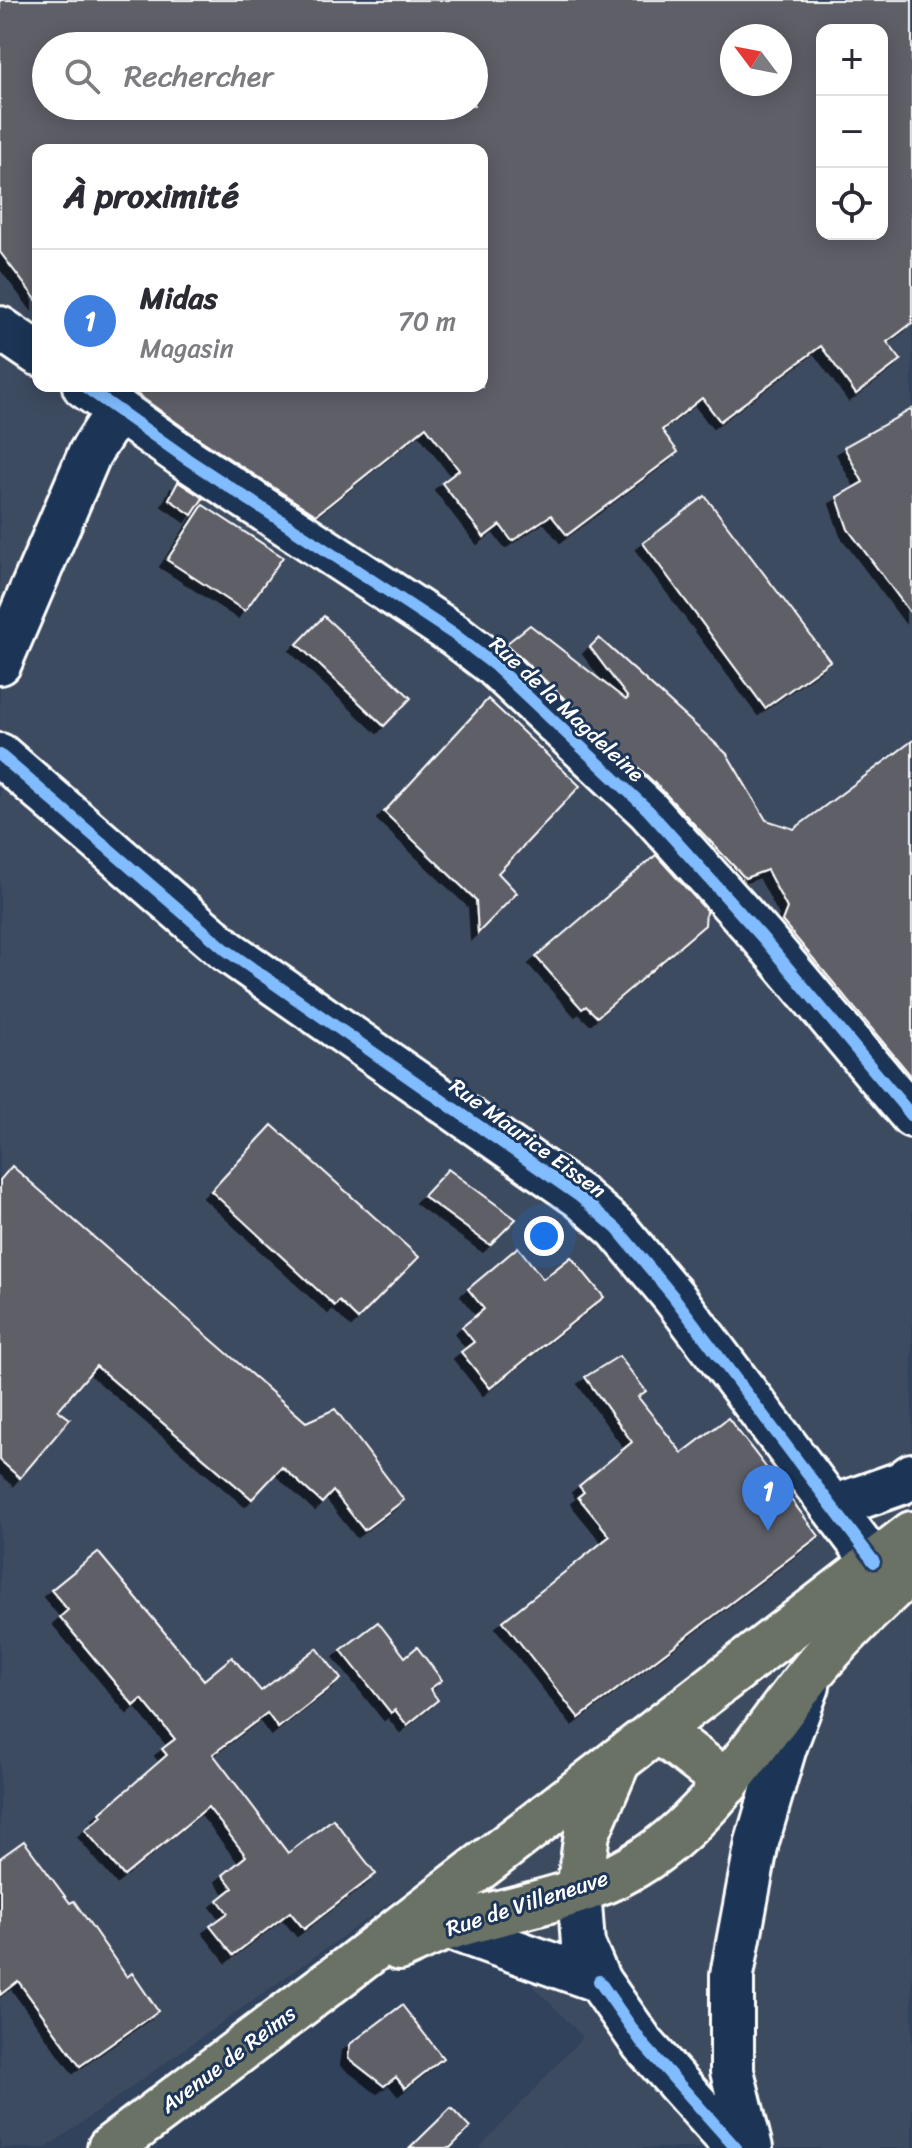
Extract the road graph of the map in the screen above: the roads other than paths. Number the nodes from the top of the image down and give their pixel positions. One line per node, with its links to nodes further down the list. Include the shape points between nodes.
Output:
1 (0, 328): 2 (street)
2 (32, 350)
3 (92, 392): 4 (street, Rue de la Magdeleine)
4 (118, 410): 5 (street, via 90,453); 7 (street, Rue de la Magdeleine, via 494,665 648,810)
5 (0, 663)
6 (0, 755): 9 (street, Rue Maurice Eissen, via 226,950 579,1196 617,1229)
7 (912, 1116)
8 (912, 1475): 9 (street)
9 (833, 1507): 11 (street, Rue Maurice Eissen)
10 (912, 1534): 11 (main road)
11 (893, 1566): 12 (main road); 13 (main road, Rue de Villeneuve, via 861,1616)
12 (772, 1642): 14 (main road); 15 (main road)
13 (816, 1666): 14 (main road, Rue de Villeneuve); 18 (street, Rue de Villeneuve)
14 (787, 1705): 17 (main road, Rue de Villeneuve)
15 (658, 1730): 16 (main road); 17 (main road)
16 (619, 1759): 19 (main road, via 587,1833); 21 (main road)
17 (727, 1783): 18 (street, via 748,1805); 19 (main road, Rue de Villeneuve, via 683,1830 634,1866)
18 (757, 1842): 25 (street, Rue de Villeneuve, via 732,1975 732,2071)
19 (579, 1890): 20 (main road, Rue de Villeneuve); 22 (street, via 583,1944)
20 (447, 1927): 21 (main road, Rue de Villeneuve); 22 (street)
21 (345, 1971): 23 (main road, Avenue de Reims)
22 (599, 1981): 24 (street, via 643,2044)
23 (110, 2148)
24 (736, 2148)
25 (751, 2148)

